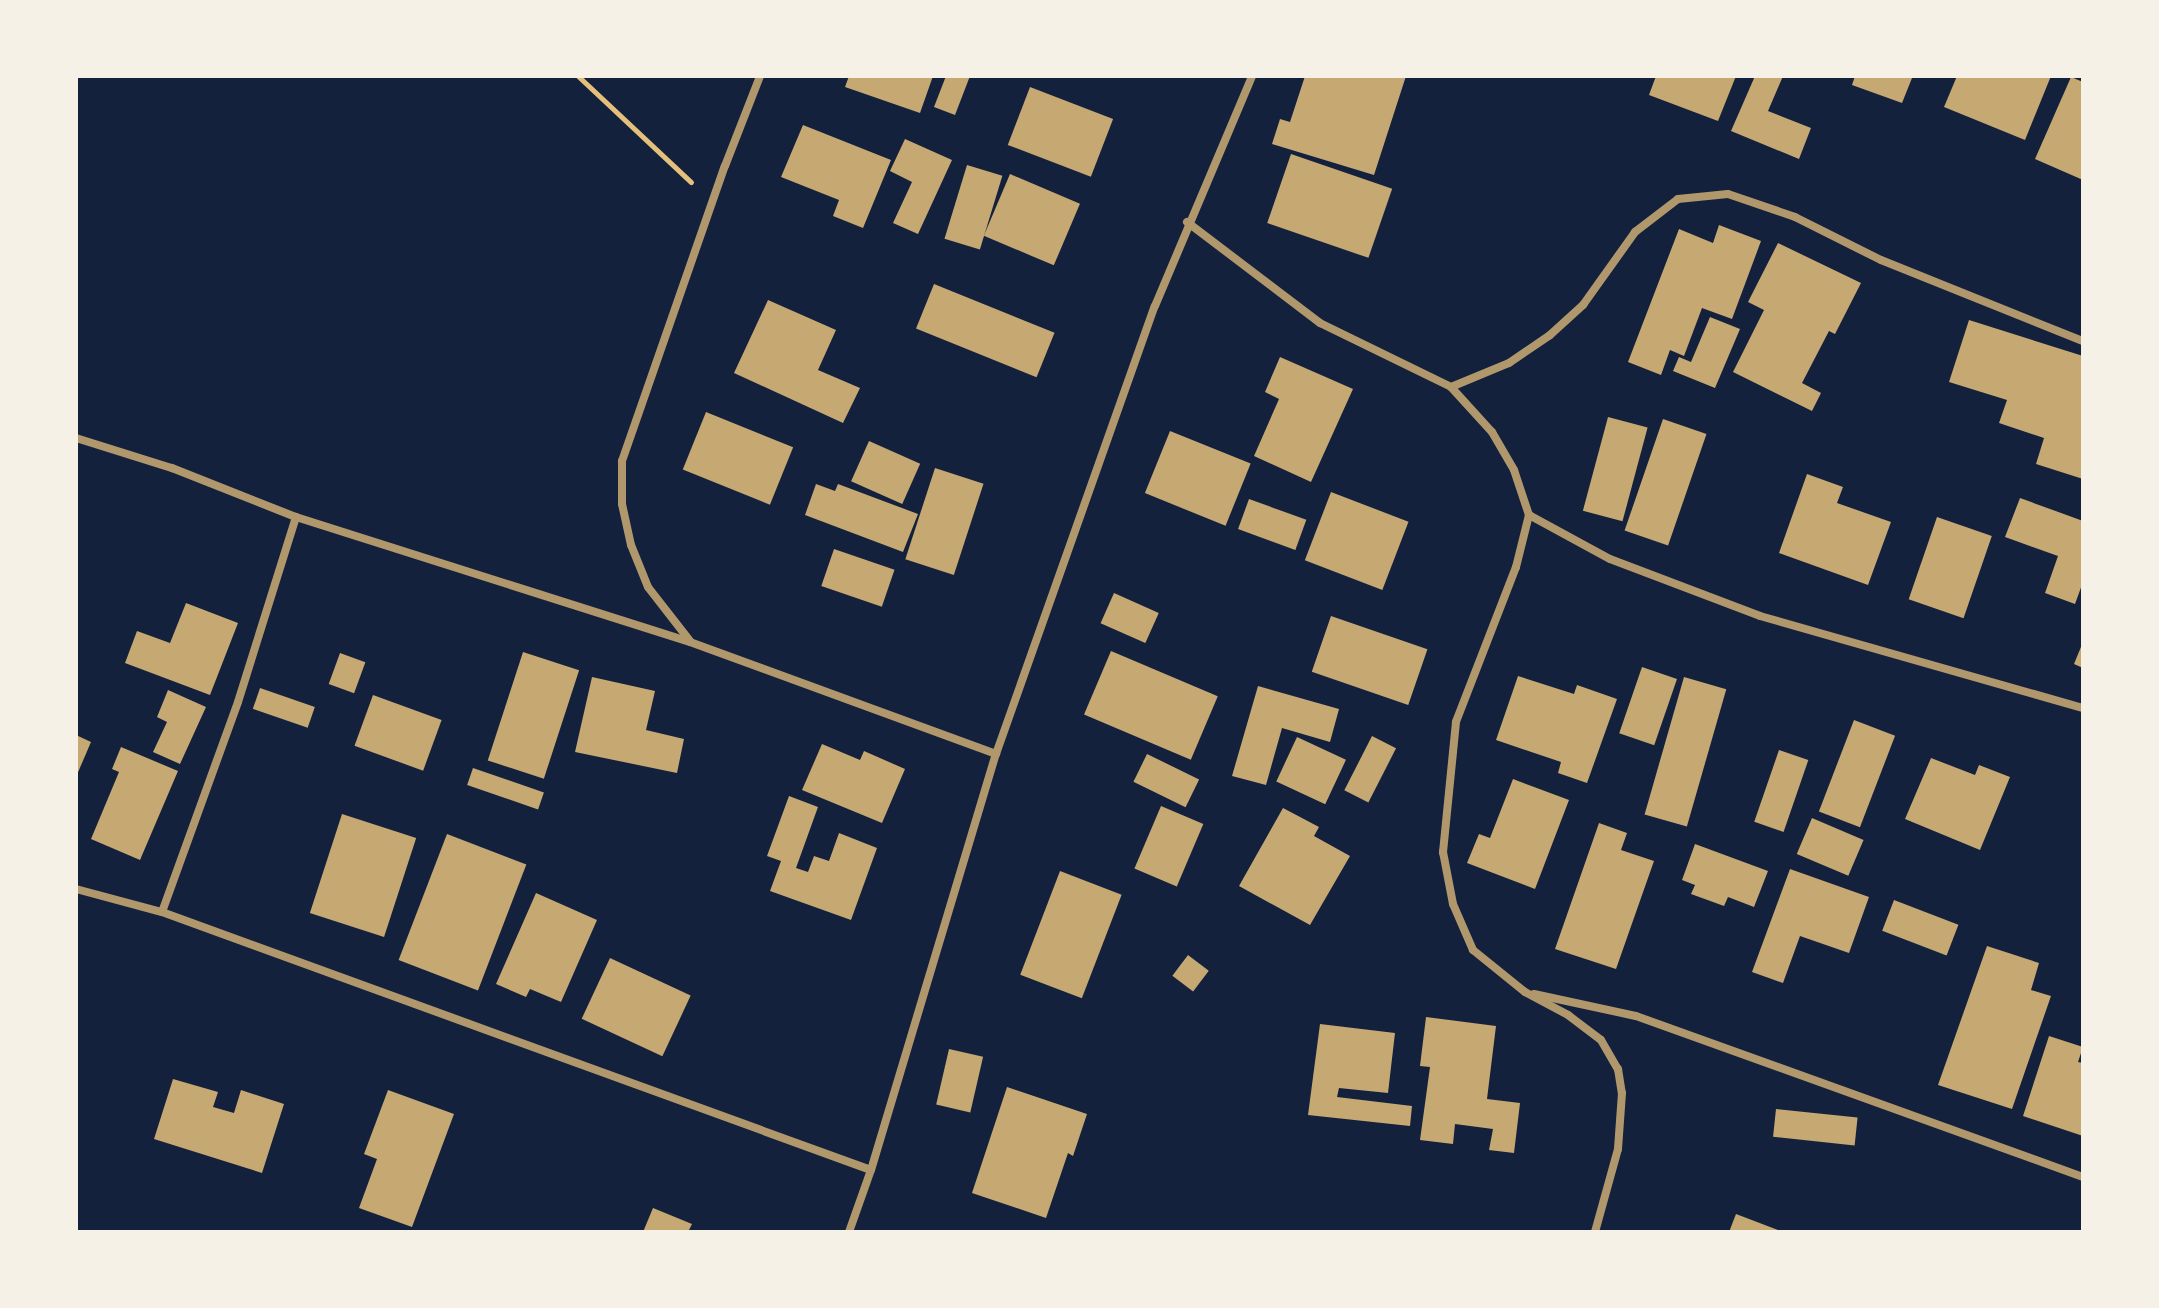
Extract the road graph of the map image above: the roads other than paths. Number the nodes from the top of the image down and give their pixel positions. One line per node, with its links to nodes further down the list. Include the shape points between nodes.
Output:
1 (760, 76): 9 (street, via 622,461 622,504 631,545 648,587)
2 (1252, 76): 3 (street)
3 (1187, 222): 5 (street, via 1320,323); 11 (street)
4 (2083, 341): 5 (street, via 1881,260 1795,217 1728,194 1678,199 1635,232 1583,305 1550,335 1509,363)
5 (1451, 387): 7 (street, via 1492,432 1514,470)
6 (76, 438): 8 (street, via 172,468)
7 (1529, 515): 10 (street, via 1610,559 1760,616); 14 (street, via 1516,567 1456,722 1443,852 1453,904 1473,950)
8 (296, 517): 9 (street); 13 (street, via 238,702)
9 (690, 642): 11 (street)
10 (2083, 708)
11 (996, 754): 15 (street)
12 (76, 889): 13 (street)
13 (162, 912): 15 (street)
14 (1525, 992): 16 (street, via 1636,1016); 18 (street, via 1601,1040 1618,1069 1618,1149)
15 (871, 1170): 17 (street)
16 (2083, 1177)
17 (849, 1232)
18 (1595, 1232)

